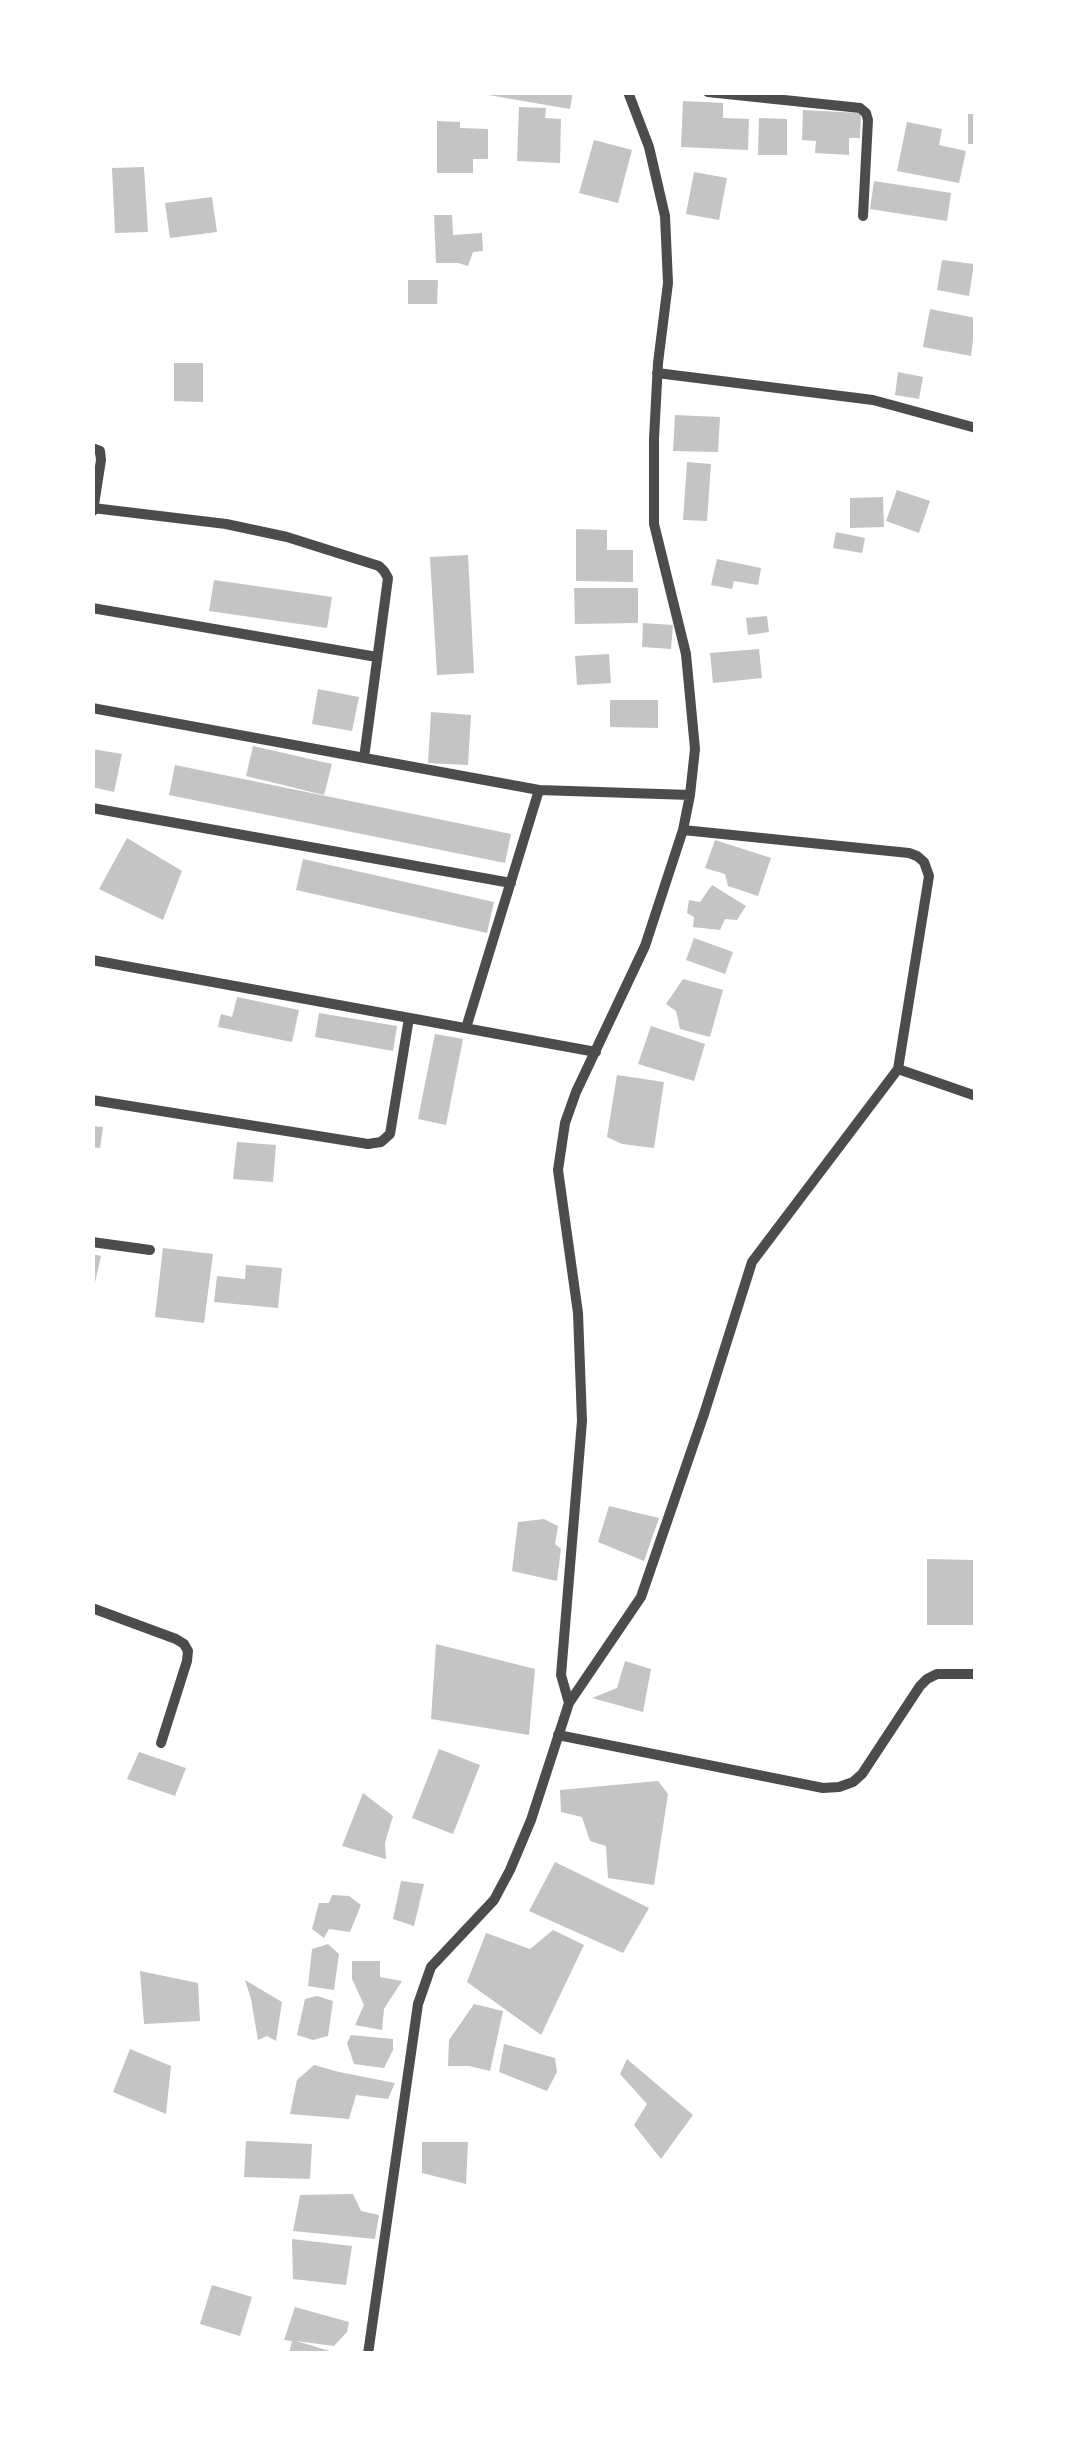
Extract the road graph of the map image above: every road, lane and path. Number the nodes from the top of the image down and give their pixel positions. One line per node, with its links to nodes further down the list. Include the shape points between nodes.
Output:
1 (628, 92): 4 (street, via 665,216 668,284)
2 (708, 92): 3 (street, via 866,112)
3 (863, 216)
4 (657, 373): 5 (street, via 873,400); 13 (street, via 654,524 686,654 695,749)
5 (976, 428)
6 (92, 448): 7 (street, via 101,460)
7 (93, 510): 9 (street, via 226,524 379,566 388,578)
8 (92, 608): 9 (street)
9 (377, 657): 11 (street)
10 (92, 708): 11 (street)
11 (364, 758): 12 (street)
12 (539, 790): 13 (street); 16 (street)
13 (690, 794): 15 (street)
14 (92, 808): 16 (street)
15 (683, 830): 20 (street, via 645,946); 21 (street, via 909,853 924,862 929,876)
16 (511, 884): 19 (street)
17 (92, 960): 18 (street)
18 (409, 1018): 19 (street); 23 (street, via 390,1134 382,1142)
19 (466, 1028): 20 (street)
20 (596, 1052): 28 (street, via 564,1123 558,1170 578,1313 582,1406 561,1676)
21 (898, 1069): 22 (street); 28 (street, via 752,1262 641,1596)
22 (976, 1096)
23 (92, 1100)
24 (92, 1242): 25 (street)
25 (150, 1250)
26 (92, 1608): 30 (street, via 176,1638 188,1651)
27 (976, 1674): 29 (street, via 928,1678 862,1774 839,1787)
28 (569, 1702): 29 (street)
29 (558, 1736): 31 (street, via 510,1870 494,1900 431,1967 418,2004)
30 (161, 1743)
31 (368, 2354)

